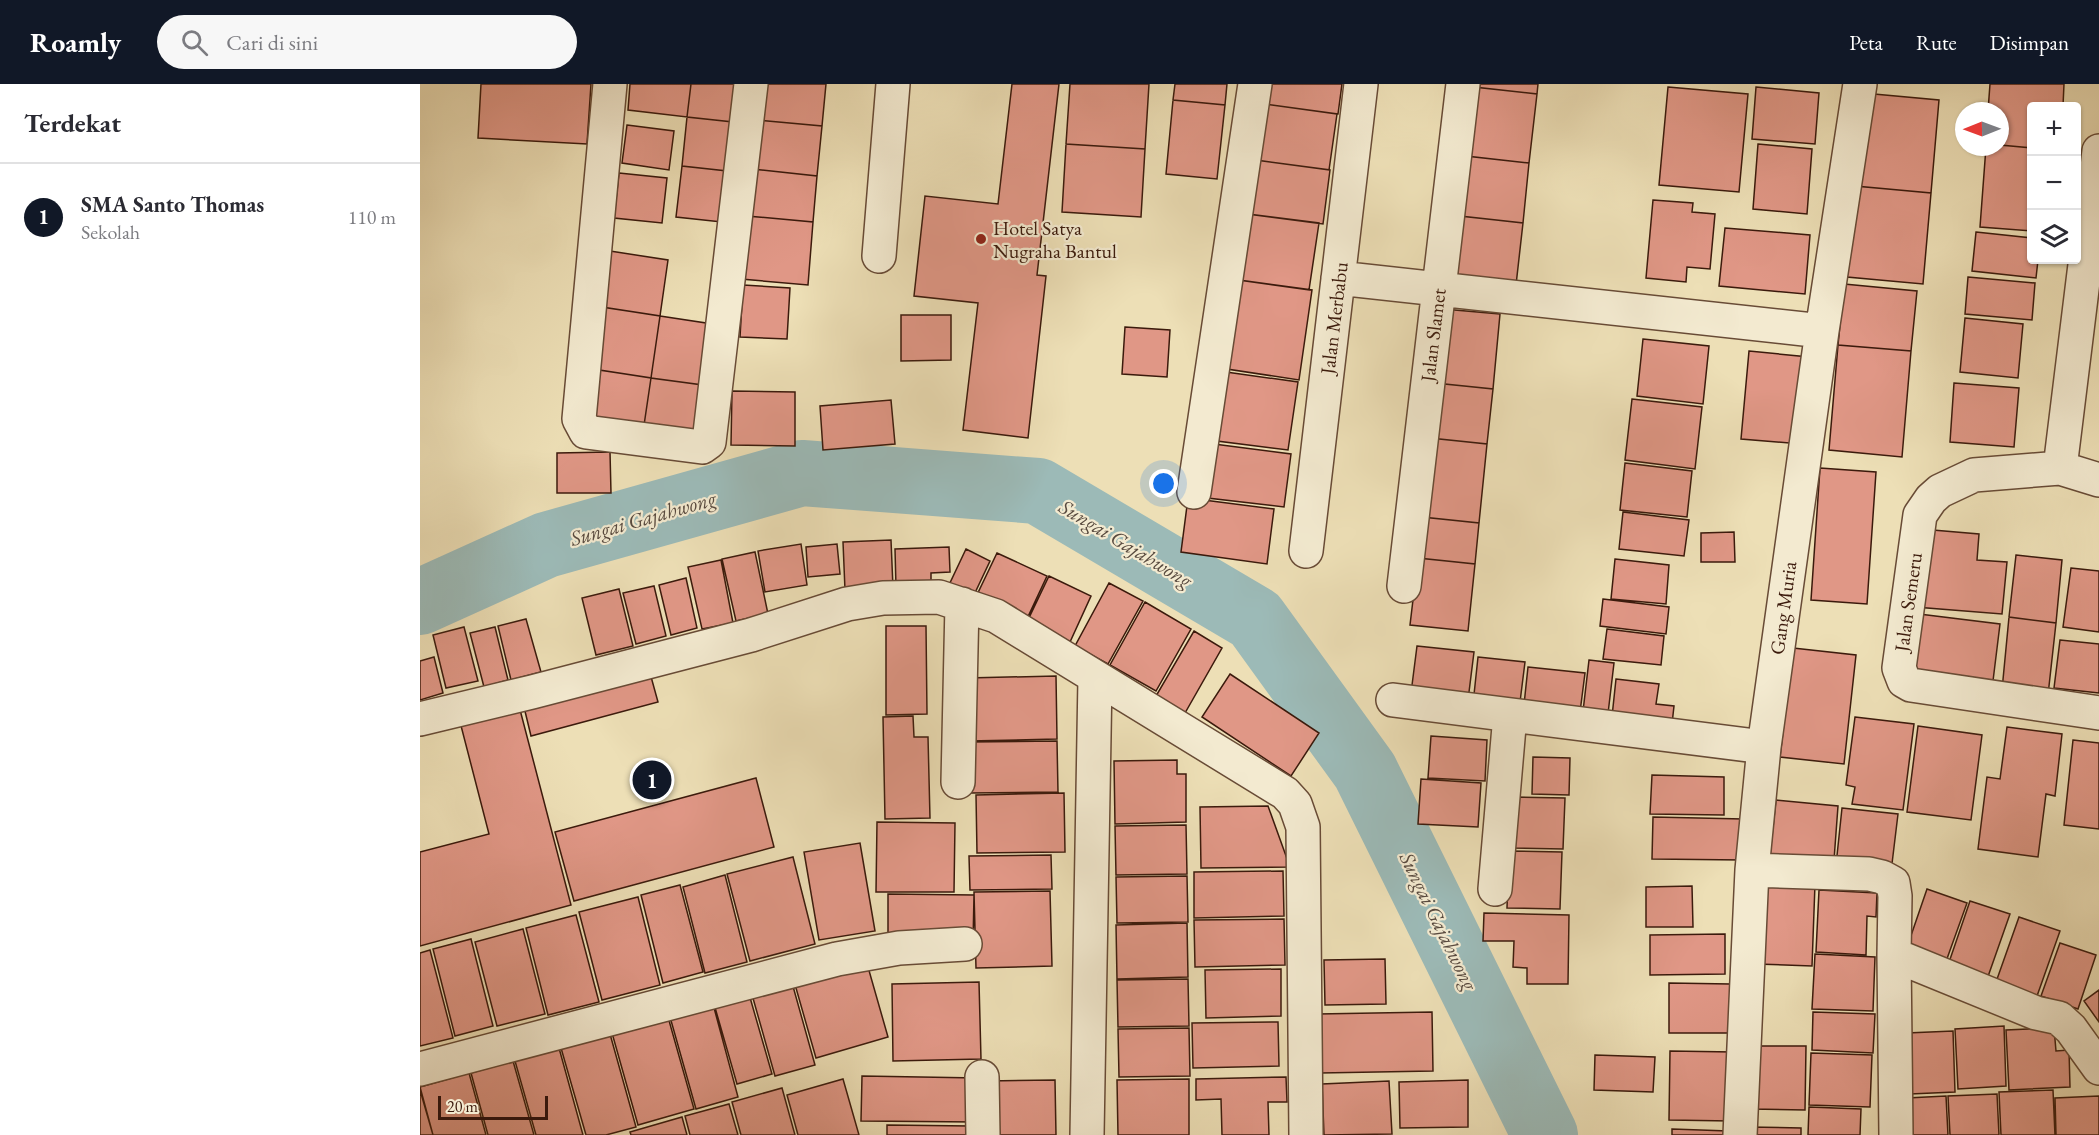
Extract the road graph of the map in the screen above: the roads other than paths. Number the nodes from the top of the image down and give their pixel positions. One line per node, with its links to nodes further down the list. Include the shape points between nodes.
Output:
1 (610, 84): 2 (street, via 579,419 586,432 702,447 709,442)
2 (751, 84)
3 (893, 84): 9 (street)
4 (1255, 84): 15 (street)
5 (1361, 84): 10 (street, Jalan Merbabu)
6 (1463, 84): 11 (street, Jalan Slamet)
7 (1860, 84): 12 (street, Gang Muria)
8 (2099, 151): 13 (street)
9 (879, 256)
10 (1338, 278): 11 (street); 16 (street, Jalan Merbabu)
11 (1439, 288): 12 (street); 17 (street, Jalan Slamet)
12 (1822, 331): 24 (street, Gang Muria)
13 (2060, 468): 14 (street, Jalan Semeru); 21 (street, Jalan Semeru, via 1974,475 1940,490 1925,506 1920,515 1899,668 1904,681 1911,685)
14 (2099, 480)
15 (1194, 492)
16 (1306, 551)
17 (1404, 586)
18 (962, 604): 19 (street, via 996,616); 23 (street, via 939,597 906,596 847,604 751,635); 25 (street)
19 (1095, 678): 34 (street); 35 (street, via 1285,793 1295,804 1303,826)
20 (1393, 700): 22 (street)
21 (2099, 714)
22 (1510, 715): 24 (street); 27 (street)
23 (420, 719)
24 (1764, 747): 26 (street, Gang Muria)
25 (958, 782)
26 (1752, 870): 29 (street, via 1869,874 1893,883); 36 (street, Gang Muria)
27 (1495, 889)
28 (965, 944): 31 (street, via 899,948 837,959)
29 (1894, 955): 30 (street, via 2036,1013 2059,1018); 37 (street)
30 (2099, 1068)
31 (420, 1069)
32 (982, 1077): 33 (street)
33 (983, 1135)
34 (1087, 1135)
35 (1306, 1135)
36 (1740, 1135)
37 (1896, 1135)

